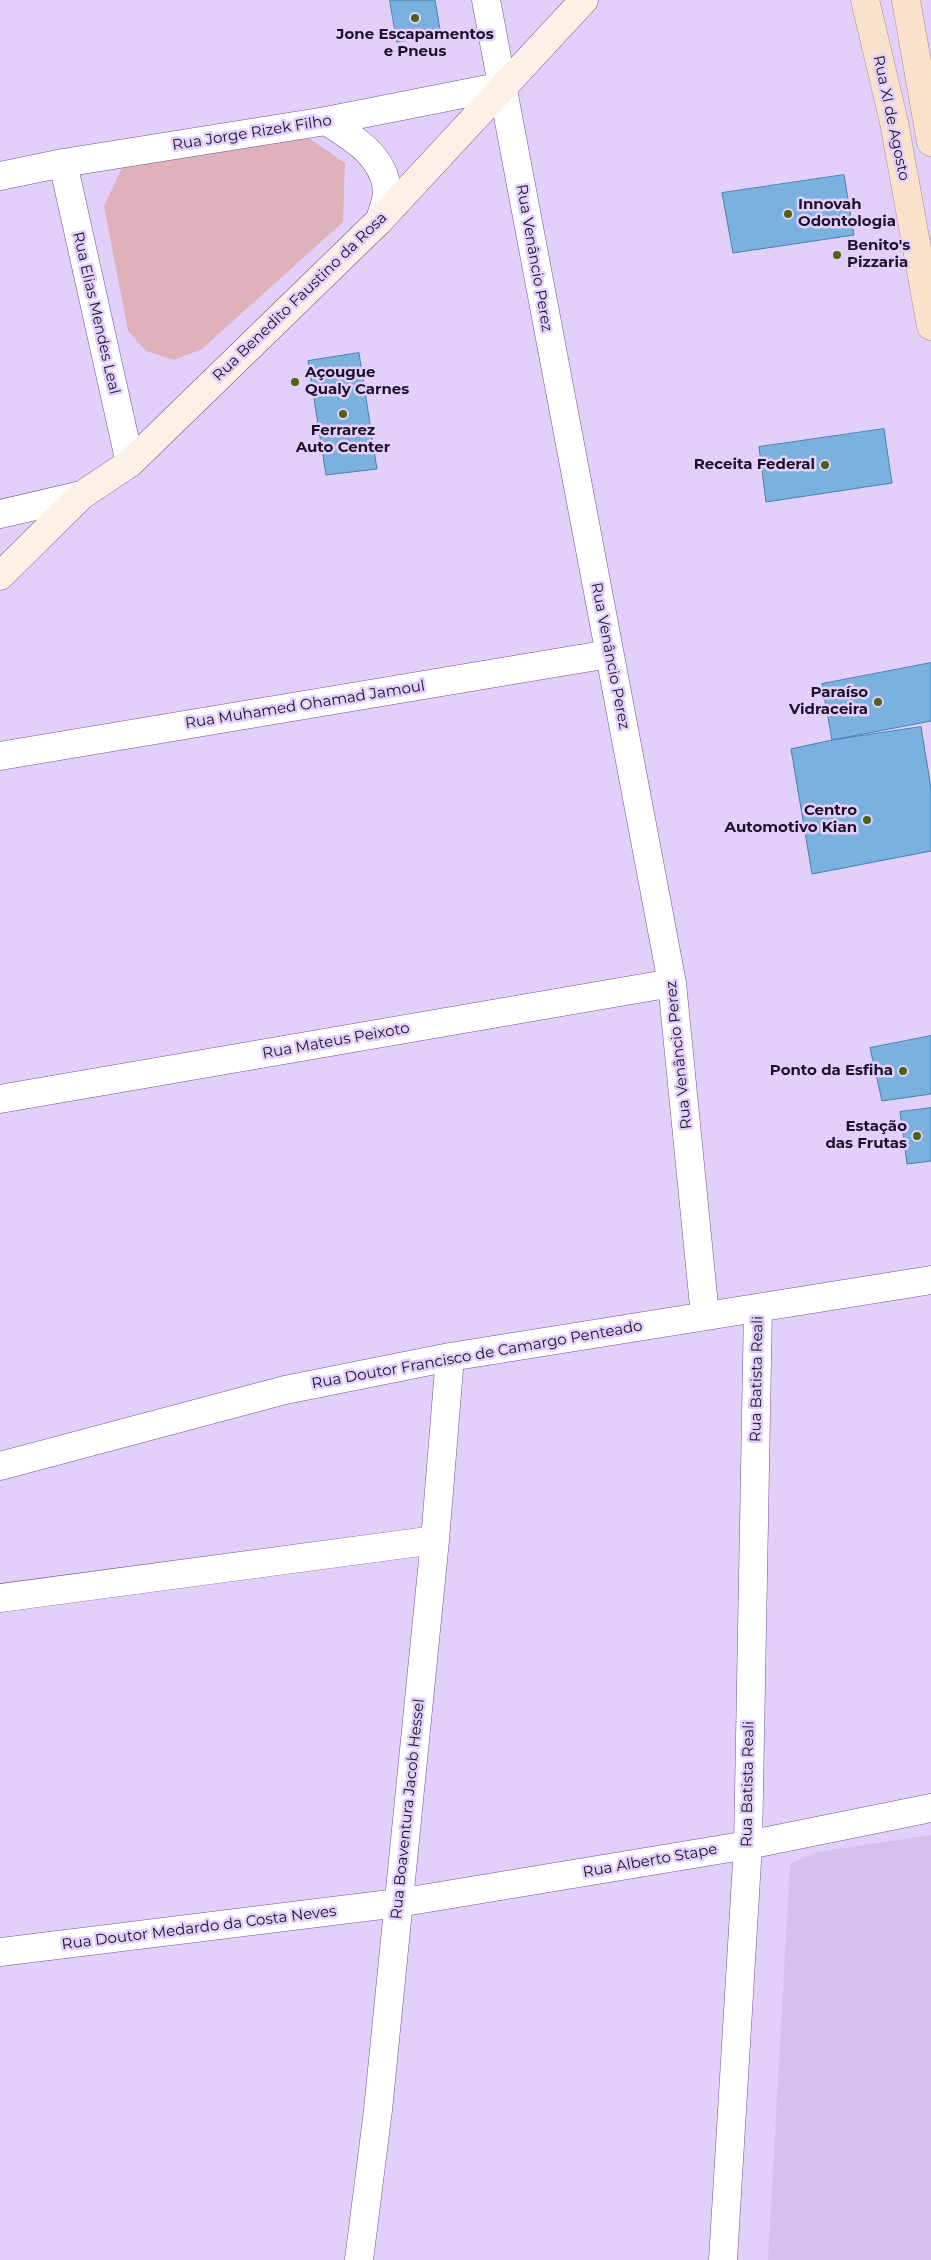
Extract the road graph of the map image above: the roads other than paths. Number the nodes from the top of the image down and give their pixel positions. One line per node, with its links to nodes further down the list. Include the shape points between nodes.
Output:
1 (486, 0): 5 (street, Rua Venâncio Perez)
2 (584, 0): 5 (main road, Rua Benedito Faustino da Rosa)
3 (866, 0): 11 (main road, Rua XI de Agosto, via 894,122)
4 (906, 0): 7 (main road)
5 (503, 86): 6 (street, Rua Jorge Rizek Filho); 10 (main road, Rua Benedito Faustino da Rosa); 16 (street, Rua Venâncio Perez)
6 (326, 121): 8 (street, Rua Jorge Rizek Filho); 10 (street, via 361,144 376,159 387,190)
7 (931, 142)
8 (63, 163): 9 (street, Rua Jorge Rizek Filho); 12 (street, Rua Elias Mendes Leal)
9 (0, 176)
10 (380, 220): 12 (main road, Rua Benedito Faustino da Rosa)
11 (931, 326)
12 (130, 463): 13 (main road, Rua Benedito Faustino da Rosa)
13 (82, 495): 14 (street); 15 (main road, Rua Benedito Faustino da Rosa)
14 (0, 514)
15 (0, 576)
16 (609, 654): 17 (street, Rua Muhamed Ohamad Jamoul); 18 (street, Rua Venâncio Perez)
17 (4, 754)
18 (672, 983): 19 (street, Rua Mateus Peixoto); 22 (street, Rua Venâncio Perez)
19 (0, 1099)
20 (931, 1280): 21 (street, Rua Doutor Francisco de Camargo Penteado)
21 (758, 1308): 22 (street, Rua Doutor Francisco de Camargo Penteado); 28 (street, Rua Batista Reali)
22 (705, 1316): 23 (street, Rua Doutor Francisco de Camargo Penteado)
23 (450, 1357): 24 (street, Rua Doutor Francisco de Camargo Penteado, via 285,1390); 25 (street, Rua Boaventura Jacob Hessel)
24 (0, 1466)
25 (435, 1540): 26 (street); 29 (street, Rua Boaventura Jacob Hessel)
26 (0, 1598)
27 (931, 1808): 28 (street, Rua Alberto Stape)
28 (748, 1845): 29 (street, Rua Alberto Stape); 32 (street, Rua Batista Reali)
29 (398, 1904): 30 (street, Rua Doutor Medardo da Costa Neves); 31 (street, Rua Boaventura Jacob Hessel, via 378,2110)
30 (0, 1952)
31 (359, 2260)
32 (723, 2260)

